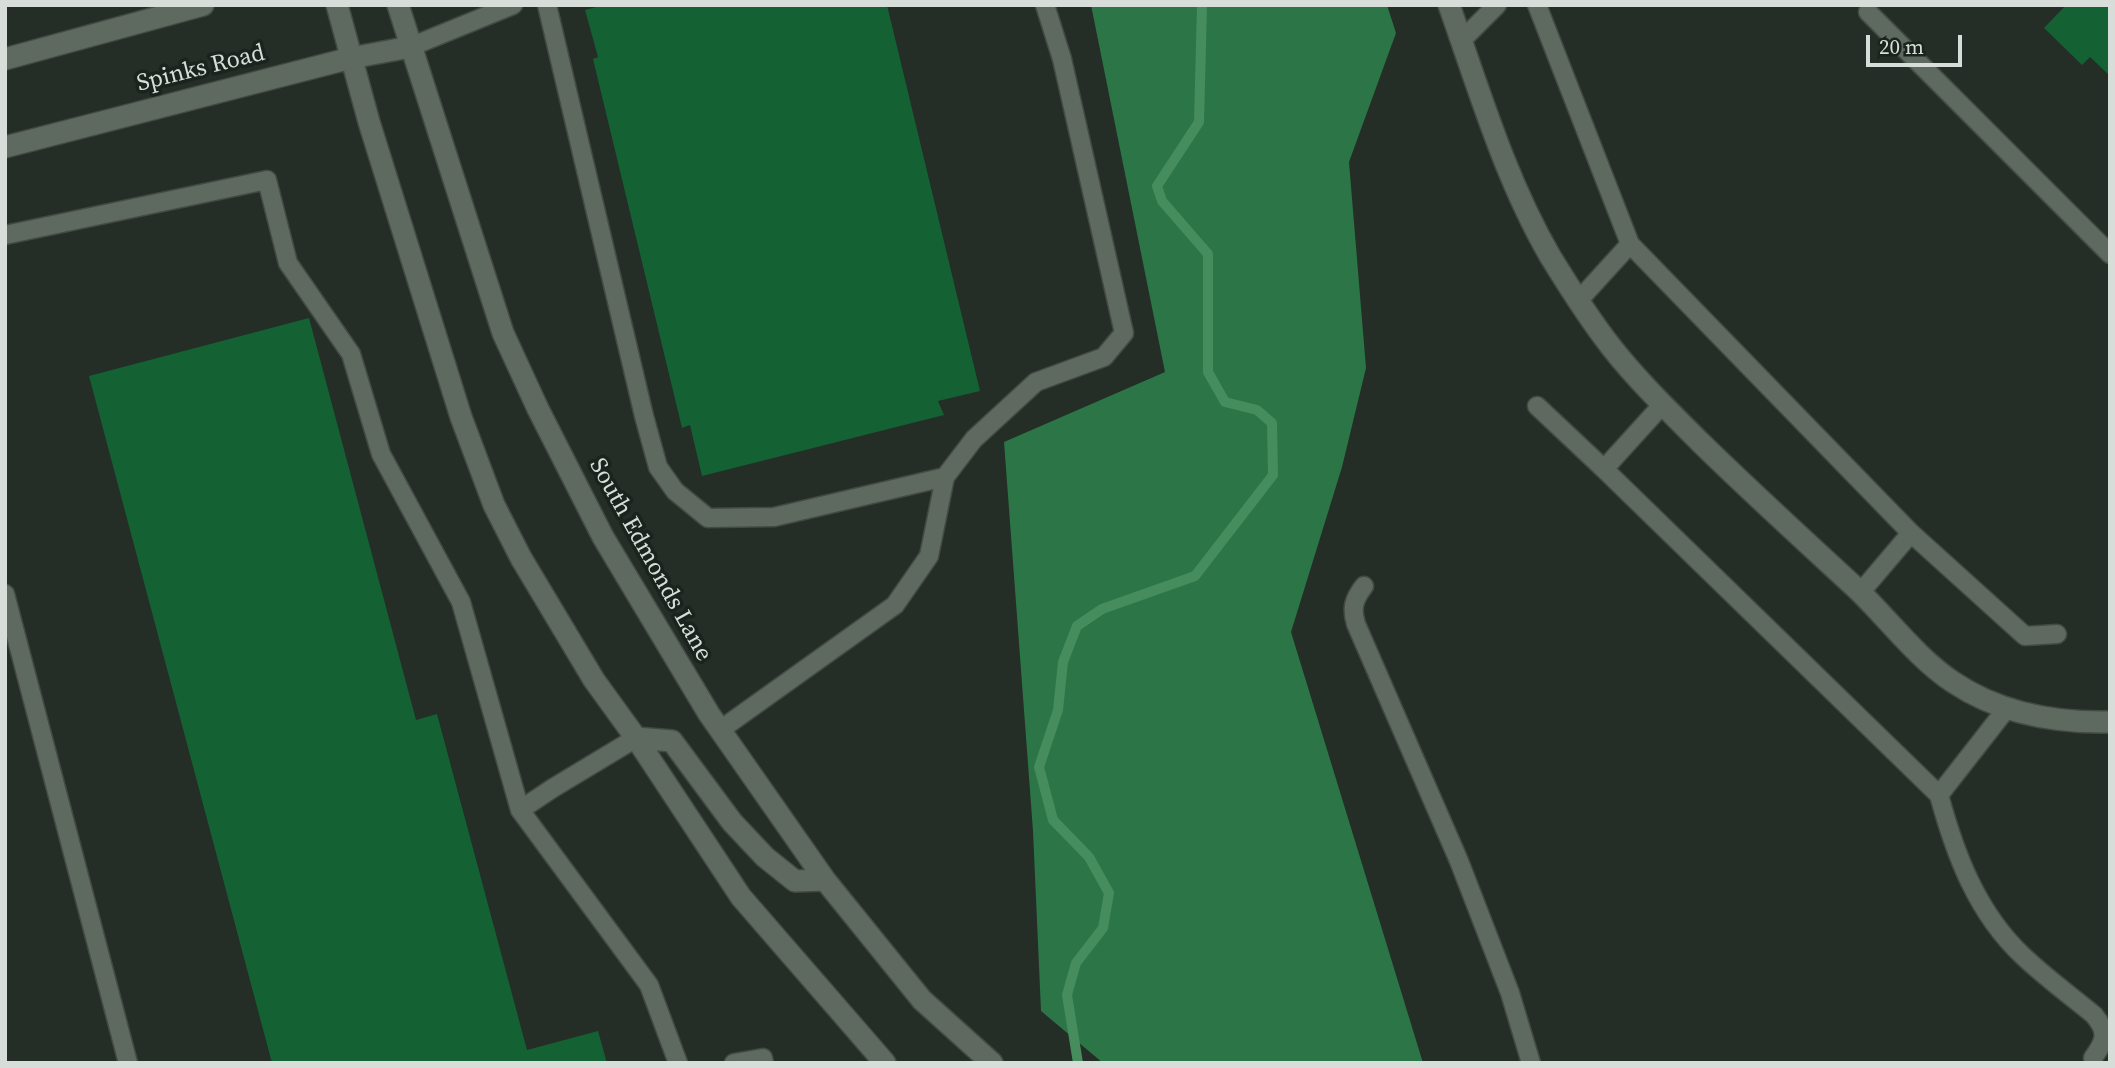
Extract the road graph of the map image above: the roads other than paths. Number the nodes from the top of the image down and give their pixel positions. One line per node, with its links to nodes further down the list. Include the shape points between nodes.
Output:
1 (203, 5): 10 (main road)
2 (337, 5): 14 (main road)
3 (398, 5): 13 (main road, South Edmonds Lane)
4 (513, 5): 13 (lane)
5 (547, 5): 24 (lane, via 643,416 658,467 675,491 708,518 774,517)
6 (1045, 5): 24 (lane, via 1062,60 1124,333 1104,357 1036,382 974,439)
7 (1449, 5): 12 (main road)
8 (1497, 5): 12 (lane)
9 (1537, 5): 18 (lane)
10 (175, 9): 15 (main road)
11 (1868, 12): 19 (lane)
12 (1462, 40): 20 (main road, via 1525,206)
13 (410, 47): 14 (main road, Spinks Road); 32 (main road, South Edmonds Lane, via 503,333 603,537)
14 (351, 58): 16 (main road, Spinks Road); 33 (main road, via 457,405 494,505 594,680)
15 (5, 59)
16 (5, 147)
17 (5, 235): 35 (lane, via 267,180 288,263 351,354 382,454 461,602)
18 (1630, 244): 20 (lane); 25 (lane)
19 (2110, 254)
20 (1579, 300): 21 (main road, via 1612,348)
21 (1663, 404): 23 (lane); 27 (main road)
22 (1537, 406): 23 (lane)
23 (1604, 469): 34 (lane)
24 (945, 477): 32 (lane, via 929,556 895,605)
25 (1910, 533): 27 (lane); 29 (lane, via 2025,636)
26 (1364, 586): 44 (lane, via 1353,603 1356,624 1459,861 1510,993)
27 (1860, 593): 30 (main road, via 1952,682)
28 (5, 594): 38 (lane)
29 (2057, 634)
30 (2007, 708): 31 (main road, via 2066,721); 34 (lane)
31 (2110, 722)
32 (720, 730): 36 (main road, South Edmonds Lane)
33 (636, 738): 35 (lane); 36 (main road, via 672,741 732,822 765,857 795,881); 42 (main road, via 741,897)
34 (1940, 795): 37 (lane, via 1970,884 1993,923 2022,956 2103,1026 2100,1048)
35 (520, 810): 39 (lane, via 649,985)
36 (825, 880): 43 (main road, South Edmonds Lane, via 922,1000)
37 (2093, 1058)
38 (128, 1063)
39 (678, 1063)
40 (734, 1063): 41 (lane, via 763,1058)
41 (764, 1063)
42 (885, 1063)
43 (992, 1063)
44 (1531, 1063)

